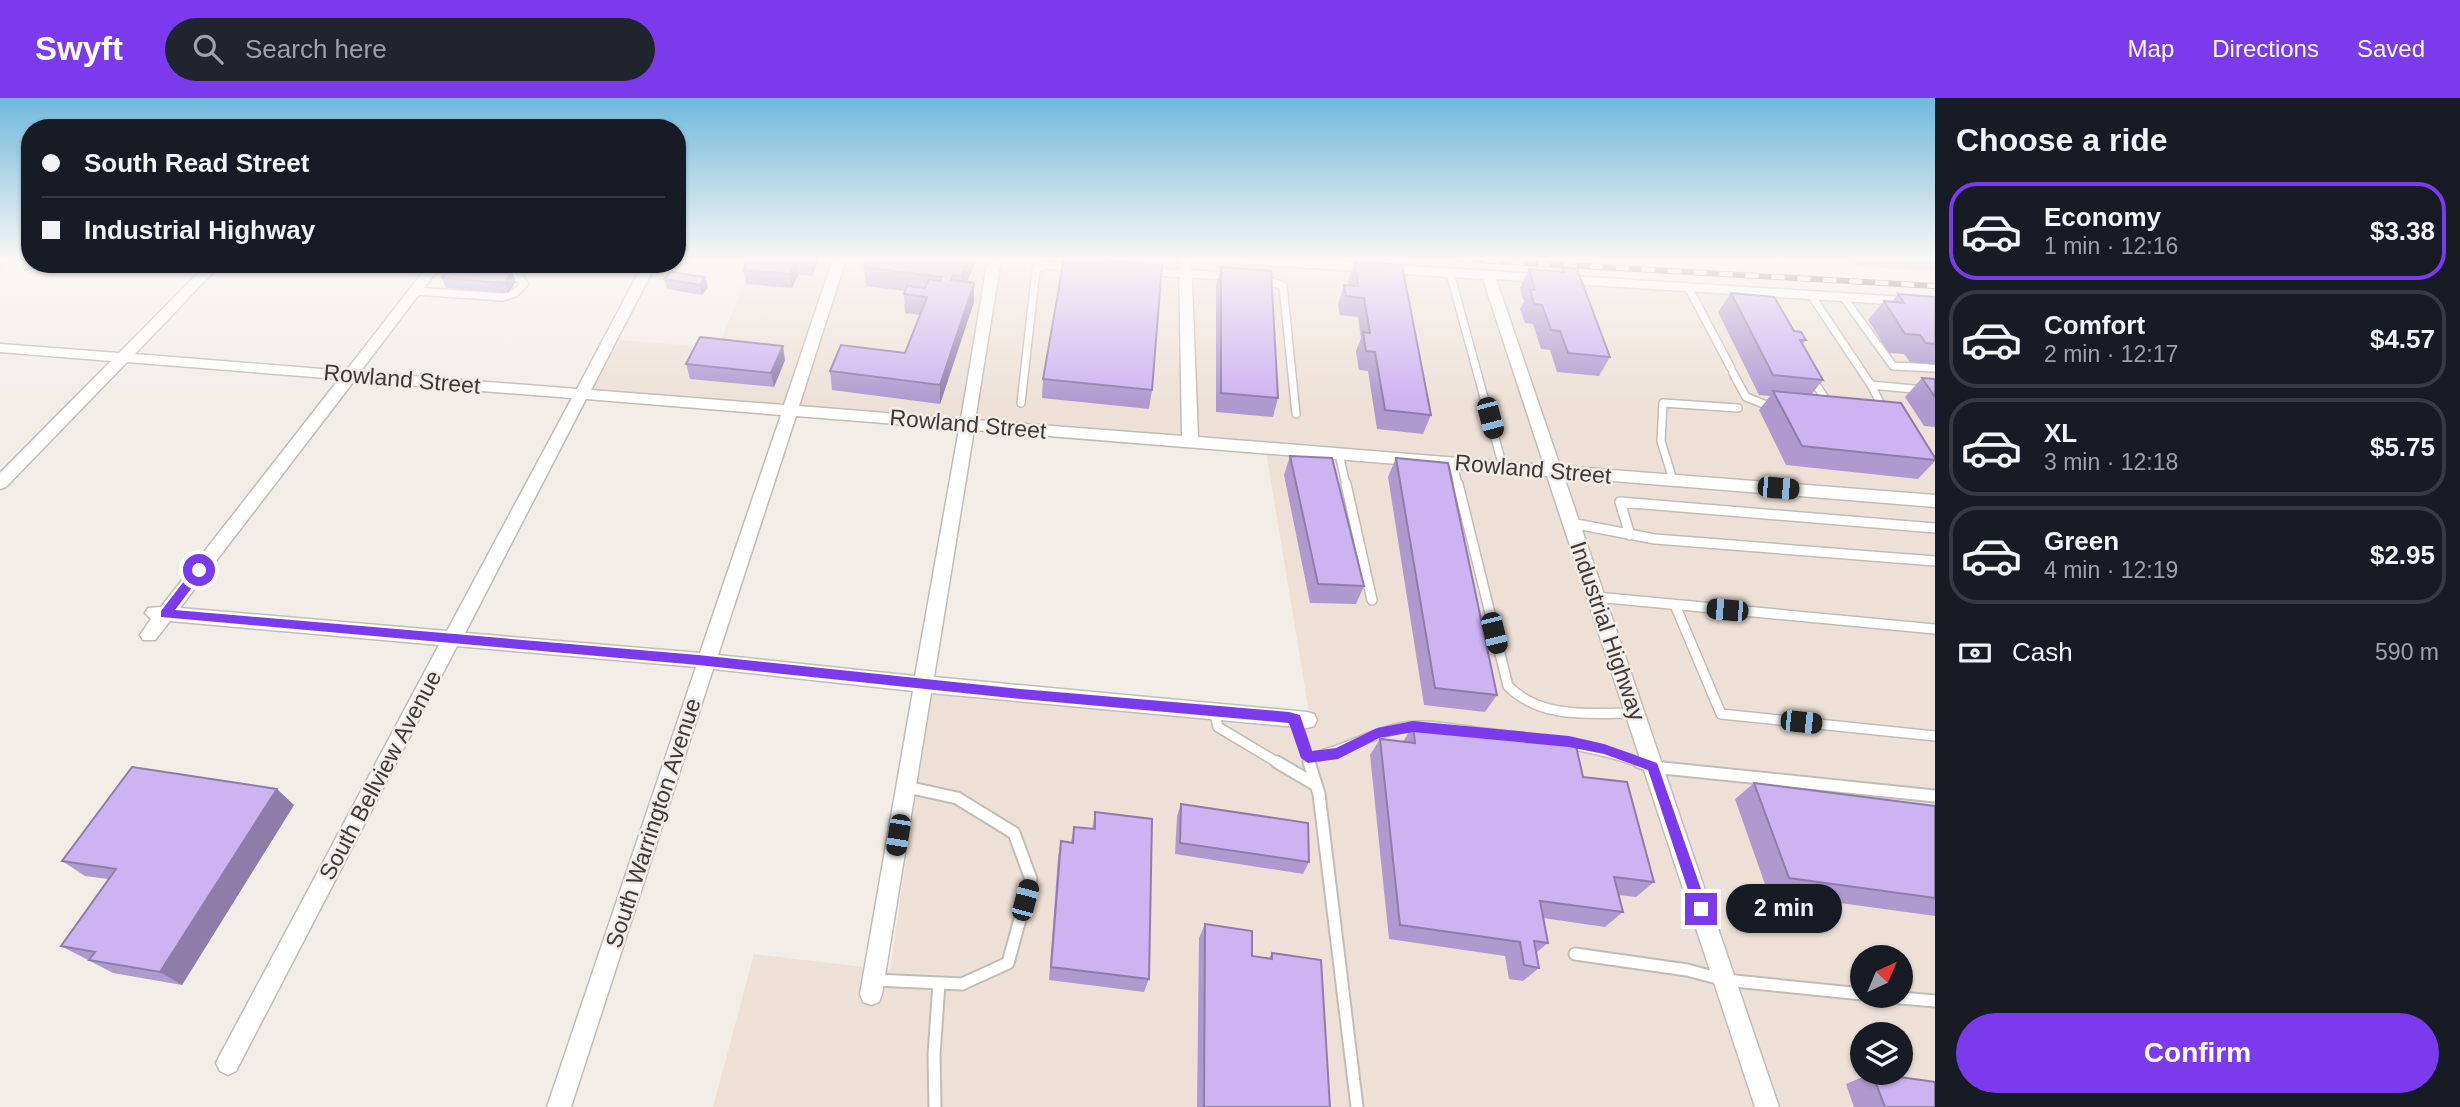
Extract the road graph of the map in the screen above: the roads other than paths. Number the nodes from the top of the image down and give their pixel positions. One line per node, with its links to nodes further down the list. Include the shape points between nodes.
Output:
1 (174, 306): 15 (street)
2 (403, 306): 18 (street)
3 (628, 306): 21 (street, South Bellview Avenue)
4 (825, 306): 25 (street, South Warrington Avenue)
5 (987, 306): 29 (street)
6 (1032, 306): 22 (lane)
7 (1186, 306): 30 (street)
8 (1285, 306): 27 (lane)
9 (1459, 306): 33 (lane)
10 (1498, 306): 34 (street, Industrial Highway)
11 (1698, 306): 24 (lane, via 1746,397)
12 (1818, 306): 19 (lane)
13 (1850, 306): 17 (lane, via 1893,366)
14 (0, 348): 15 (street, Rowland Street)
15 (124, 357): 18 (street, Rowland Street); 36 (street)
16 (1806, 368): 26 (lane, via 1833,412)
17 (1935, 368)
18 (350, 375): 21 (street, Rowland Street); 45 (street)
19 (1871, 385): 20 (lane); 28 (lane, via 1888,417)
20 (1935, 391)
21 (582, 394): 25 (street, Rowland Street); 48 (street, South Bellview Avenue)
22 (1021, 403)
23 (1738, 408): 35 (lane, via 1663,403 1661,441)
24 (1783, 409)
25 (790, 410): 29 (street, Rowland Street); 49 (street, South Warrington Avenue)
26 (1821, 412)
27 (1296, 414)
28 (1874, 416)
29 (967, 424): 30 (street, Rowland Street); 50 (street)
30 (1190, 442): 31 (street, Rowland Street)
31 (1339, 454): 32 (street, Rowland Street); 43 (lane)
32 (1453, 463): 33 (street, Rowland Street); 52 (lane, via 1508,686 1516,696 1550,710)
33 (1503, 467): 34 (street, Rowland Street)
34 (1554, 471): 35 (street, Rowland Street); 38 (street, Industrial Highway)
35 (1673, 480): 37 (street, Rowland Street)
36 (0, 483)
37 (1935, 501)
38 (1571, 523): 40 (lane); 42 (street, Industrial Highway)
39 (1935, 528): 40 (lane, via 1620,502)
40 (1630, 535): 41 (lane)
41 (1935, 561)
42 (1596, 597): 44 (lane); 52 (street, Industrial Highway)
43 (1372, 600)
44 (1675, 605): 46 (lane); 54 (lane, via 1721,714)
45 (160, 613): 47 (street); 48 (street)
46 (1935, 629)
47 (149, 635)
48 (452, 640): 49 (street); 67 (street, South Bellview Avenue)
49 (707, 662): 50 (street); 68 (street, South Warrington Avenue)
50 (923, 684): 51 (street); 58 (street)
51 (1214, 710): 53 (street); 57 (lane, via 1218,727)
52 (1635, 713): 56 (street, Industrial Highway)
53 (1301, 719): 55 (lane)
54 (1935, 736)
55 (1308, 758): 56 (lane, via 1338,754 1377,733 1413,726 1569,741 1622,753); 57 (lane)
56 (1653, 766): 59 (lane); 61 (street, Industrial Highway)
57 (1316, 785): 70 (lane)
58 (906, 787): 62 (lane, via 957,798 1014,833 1031,879 1008,963 962,984); 63 (street)
59 (1935, 796)
60 (1575, 954): 61 (lane, via 1695,971)
61 (1725, 980): 64 (lane); 71 (street, Industrial Highway)
62 (939, 983): 63 (lane); 69 (lane)
63 (872, 987)
64 (1850, 993)
65 (1913, 999): 66 (lane)
66 (1935, 1001)
67 (228, 1063)
68 (559, 1107)
69 (935, 1107)
70 (1357, 1107)
71 (1767, 1107)

